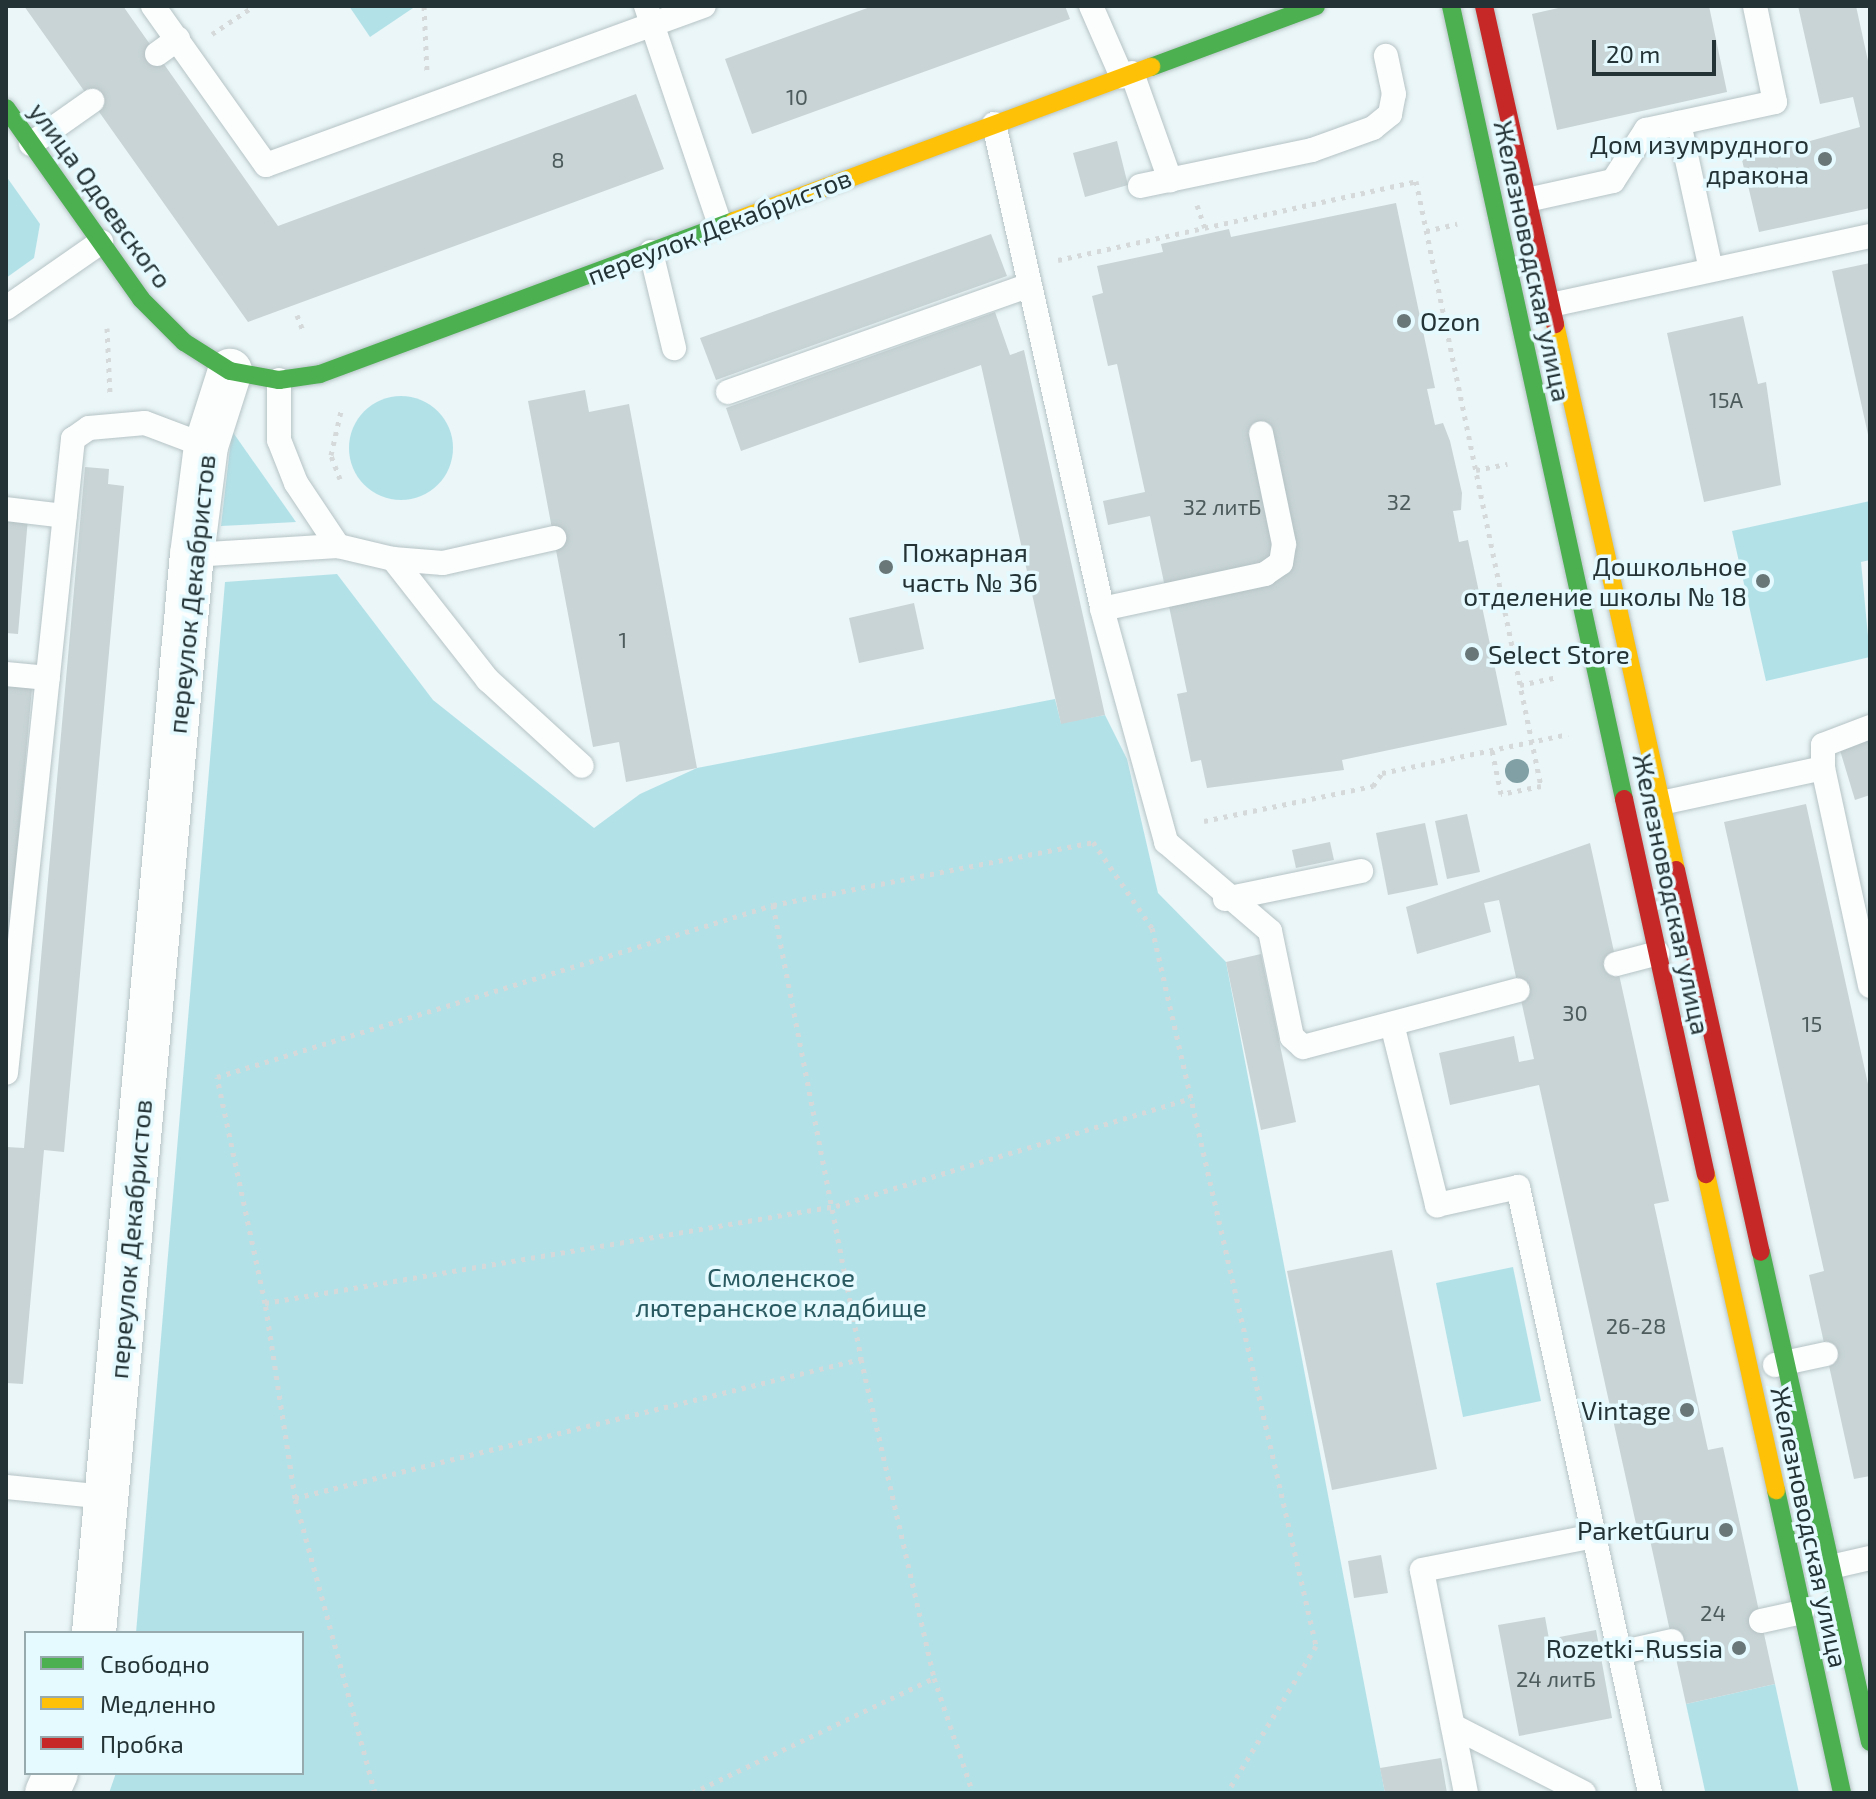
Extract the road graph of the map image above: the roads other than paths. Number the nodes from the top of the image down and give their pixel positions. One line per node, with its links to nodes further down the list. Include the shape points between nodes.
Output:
1 (153, 6): 10 (lane)
2 (704, 6): 8 (lane)
3 (1091, 6): 13 (lane)
4 (1316, 6): 9 (street, переулок Декабристов)
5 (1451, 6): 51 (street, Железноводская улица)
6 (1484, 6): 21 (street, Железноводская улица)
7 (1755, 6): 16 (lane, via 1775,102)
8 (649, 15): 10 (lane, via 429,106 266,165); 22 (lane)
9 (1257, 15): 13 (street, переулок Декабристов)
10 (182, 45): 11 (lane)
11 (157, 54)
12 (1386, 56): 19 (lane, via 1394,94 1390,114 1373,128 1312,150)
13 (1127, 75): 17 (street, переулок Декабристов); 19 (lane)
14 (92, 101): 18 (lane)
15 (6, 108): 18 (street, улица Одоевского)
16 (1679, 123): 21 (lane, via 1646,130 1613,181); 26 (lane)
17 (994, 124): 22 (street, переулок Декабристов); 27 (lane)
18 (31, 144): 24 (street, улица Одоевского)
19 (1170, 180): 20 (lane)
20 (1140, 186)
21 (1527, 200): 28 (street, Железноводская улица)
22 (720, 224): 25 (street, переулок Декабристов)
23 (1870, 236): 26 (lane)
24 (101, 242): 29 (lane); 31 (street, улица Одоевского, via 162,321)
25 (651, 252): 30 (lane); 32 (street, переулок Декабристов, via 320,374)
26 (1711, 270): 28 (lane)
27 (1030, 285): 33 (lane); 42 (lane)
28 (1551, 305): 48 (street, Железноводская улица)
29 (6, 308)
30 (674, 348)
31 (230, 371): 32 (street, переулок Декабристов); 35 (street, переулок Декабристов)
32 (279, 380): 39 (lane, via 279,440 296,483)
33 (728, 392)
34 (1261, 433): 42 (lane, via 1284,544 1281,563 1265,574)
35 (206, 446): 37 (lane, via 145,423 107,426 73,439); 40 (street, переулок Декабристов)
36 (6, 509): 37 (lane)
37 (65, 516): 44 (lane)
38 (554, 538): 41 (lane, via 443,563)
39 (338, 546): 40 (lane); 41 (lane)
40 (192, 555): 61 (street, переулок Декабристов)
41 (393, 559): 46 (lane, via 488,680)
42 (1102, 609): 50 (lane, via 1166,842)
43 (6, 674): 44 (lane)
44 (48, 678): 56 (lane)
45 (1870, 727): 47 (lane, via 1823,745)
46 (582, 766)
47 (1823, 768): 48 (lane); 53 (lane)
48 (1661, 803): 58 (street, Железноводская улица)
49 (1361, 871): 50 (lane)
50 (1225, 899): 55 (lane, via 1270,931 1292,1037 1303,1047)
51 (1658, 953): 52 (lane); 59 (street, Железноводская улица)
52 (1616, 964)
53 (1870, 986)
54 (1518, 990): 55 (lane)
55 (1392, 1024): 62 (lane, via 1437,1205 1518,1187)
56 (6, 1073)
57 (1826, 1354): 58 (lane)
58 (1786, 1363): 59 (lane); 64 (street, Железноводская улица)
59 (1749, 1370): 65 (street, Железноводская улица)
60 (6, 1487): 61 (lane)
61 (106, 1497): 68 (street, переулок Декабристов)
62 (1598, 1535): 70 (lane); 71 (lane, via 1422,1570)
63 (1870, 1558): 64 (lane)
64 (1831, 1567): 65 (lane); 72 (street, Железноводская улица)
65 (1794, 1575): 66 (street, Железноводская улица)
66 (1802, 1612): 67 (lane); 76 (street, Железноводская улица)
67 (1761, 1621)
68 (94, 1631)
69 (1672, 1641): 70 (lane)
70 (1623, 1652): 75 (lane)
71 (1453, 1726): 73 (lane); 74 (lane)
72 (1870, 1742)
73 (1466, 1793)
74 (1584, 1793)
75 (1650, 1793)
76 (1841, 1793)

